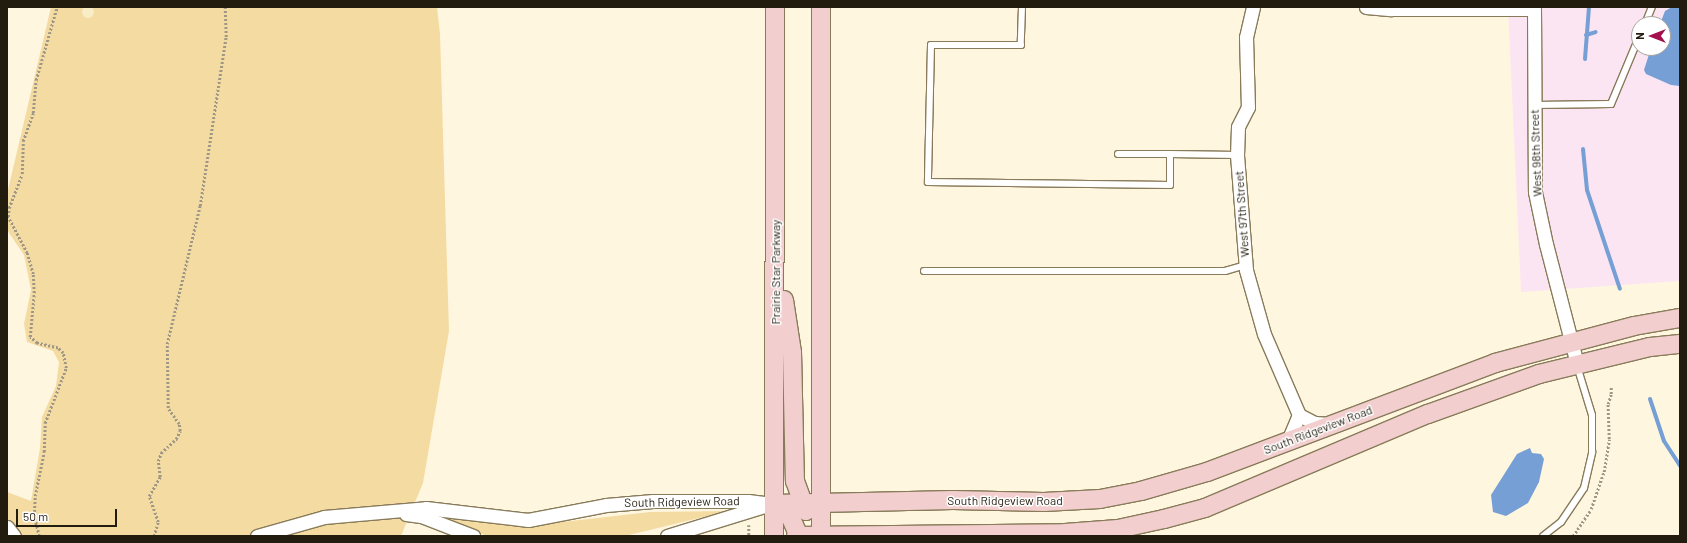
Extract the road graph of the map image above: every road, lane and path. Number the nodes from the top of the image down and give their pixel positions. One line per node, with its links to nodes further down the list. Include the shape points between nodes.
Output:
1 (57, 7): 31 (path, via 36,80 33,112 23,141 22,174 8,217 27,253 33,274 30,337 32,341 58,348 63,353 66,368 45,423 44,452 35,496 34,516)
2 (225, 7): 32 (path, via 226,37 200,206 167,344 168,408 180,430 176,439 161,453 158,461 160,477 149,496 158,522)
3 (775, 7): 16 (main road, Prairie Star Parkway)
4 (821, 7): 24 (main road)
5 (1022, 7): 12 (lane, via 1021,45 931,45 928,182 1170,186)
6 (1253, 7): 13 (street, West 97th Street, via 1246,37 1248,107 1238,127)
7 (1366, 7): 8 (street)
8 (1534, 8): 10 (street, West 98th Street)
9 (1631, 56): 10 (lane, via 1611,104)
10 (1534, 105): 18 (street, West 98th Street, via 1535,192)
11 (1118, 154): 12 (lane)
12 (1170, 154): 13 (lane)
13 (1237, 155): 14 (street, West 97th Street)
14 (1246, 265): 15 (lane, via 1225,271); 21 (street, West 97th Street, via 1264,334)
15 (924, 271)
16 (776, 279): 25 (main road, via 787,308 792,352 794,458); 27 (main road, Prairie Star Parkway)
17 (1680, 318): 18 (main road, South Ridgeview Road, via 1634,326)
18 (1570, 343): 20 (street, West 98th Street); 22 (main road, South Ridgeview Road, via 1495,364)
19 (1680, 344): 20 (main road, via 1650,347)
20 (1577, 364): 38 (main road, via 1539,374 1428,414 1205,508 1164,519 1118,529 1065,533); 39 (lane, via 1592,415 1592,452 1584,488 1560,522)
21 (1299, 415): 22 (street, via 1315,423); 23 (street)
22 (1336, 424): 23 (main road, South Ridgeview Road)
23 (1287, 443): 26 (main road, South Ridgeview Road, via 1207,472 1141,491 1100,499 1044,502)
24 (821, 458): 25 (main road); 26 (main road)
25 (799, 496): 26 (main road, South Ridgeview Road); 27 (main road, South Ridgeview Road); 38 (main road)
26 (821, 502): 38 (main road)
27 (774, 504): 28 (street, South Ridgeview Road, via 748,501 653,501 606,505 528,520 426,508); 35 (street); 36 (main road, Prairie Star Parkway); 37 (main road, via 790,516)
28 (391, 511): 33 (street, via 324,517); 34 (street, via 421,516)
29 (7, 527): 30 (street)
30 (14, 536)
31 (39, 536)
32 (154, 536)
33 (257, 536)
34 (473, 536)
35 (667, 536)
36 (774, 536)
37 (798, 536): 38 (main road)
38 (821, 536)
39 (1543, 536)

